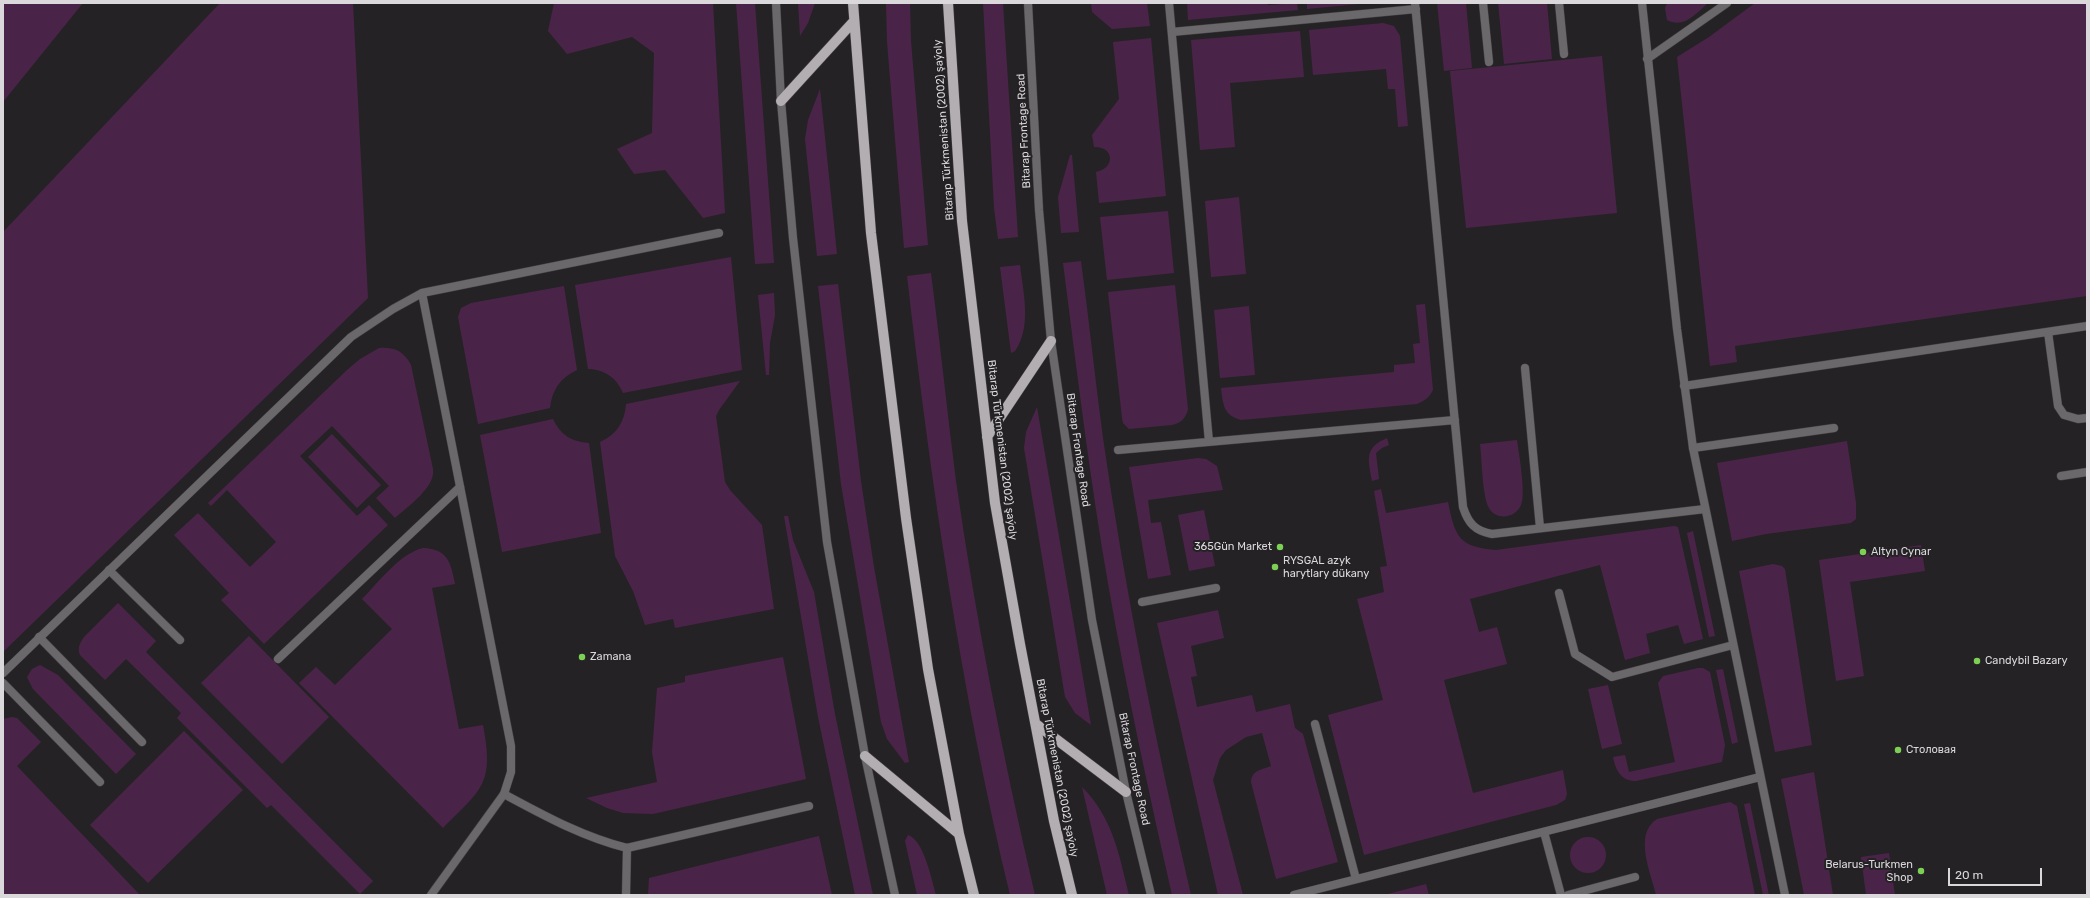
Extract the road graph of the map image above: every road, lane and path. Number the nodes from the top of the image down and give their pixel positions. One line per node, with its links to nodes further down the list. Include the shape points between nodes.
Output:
1 (776, 3): 16 (street)
2 (853, 3): 11 (main road)
3 (948, 3): 27 (main road, Bitarap Türkmenistan (2002) şaýoly, via 962,221)
4 (1028, 3): 21 (street, Bitarap Frontage Road, via 1039,210)
5 (1169, 3): 12 (street)
6 (1483, 3): 15 (street)
7 (1559, 3): 13 (street)
8 (1642, 3): 14 (street)
9 (1727, 3): 14 (street)
10 (1416, 6): 12 (street); 25 (street)
11 (854, 21): 16 (main road); 56 (main road, via 871,233 906,518 928,669)
12 (1172, 32): 28 (street)
13 (1564, 54)
14 (1647, 59): 23 (street)
15 (1489, 62)
16 (781, 101): 49 (street, via 826,542)
17 (719, 233): 18 (street)
18 (422, 293): 33 (street); 36 (street, via 392,309 351,337)
19 (2087, 326): 20 (street)
20 (2048, 332): 23 (street); 24 (street, via 2058,406 2064,415 2078,420)
21 (1051, 341): 27 (main road); 52 (street, Bitarap Frontage Road, via 1092,620)
22 (1525, 368): 35 (street)
23 (1684, 386): 29 (street)
24 (2087, 418)
25 (1455, 420): 28 (street); 35 (street, via 1463,507 1471,526 1492,534)
26 (1834, 428): 29 (street)
27 (987, 437): 46 (main road, Bitarap Türkmenistan (2002) şaýoly, via 996,510)
28 (1209, 442): 30 (street)
29 (1693, 448): 34 (street)
30 (1118, 450)
31 (2087, 472): 32 (street)
32 (2061, 476)
33 (460, 487): 43 (street); 53 (street, via 511,746 511,772)
34 (1705, 509): 35 (street); 42 (street)
35 (1540, 528)
36 (109, 570): 40 (street); 41 (street)
37 (1216, 588): 39 (street)
38 (1559, 593): 42 (street, via 1574,654 1612,677)
39 (1142, 602)
40 (39, 637): 44 (street); 48 (street)
41 (180, 640)
42 (1733, 645): 50 (street)
43 (278, 658)
44 (3, 673)
45 (3, 683): 51 (street)
46 (1036, 724): 52 (main road); 64 (main road, Bitarap Türkmenistan (2002) şaýoly, via 1054,821)
47 (1316, 724): 59 (street)
48 (142, 742)
49 (866, 756): 56 (main road); 62 (street)
50 (1760, 777): 55 (street); 69 (street)
51 (100, 782)
52 (1126, 792): 65 (street, Bitarap Frontage Road)
53 (504, 794): 57 (street, via 569,829); 60 (street)
54 (809, 806): 57 (street)
55 (1544, 832): 59 (street); 67 (street)
56 (959, 834): 63 (main road)
57 (627, 848): 61 (street)
58 (1635, 877): 68 (street)
59 (1356, 879): 66 (street)
60 (431, 895)
61 (626, 895)
62 (895, 895)
63 (974, 895)
64 (1072, 895)
65 (1151, 895)
66 (1294, 895)
67 (1560, 895)
68 (1568, 895)
69 (1785, 895)

